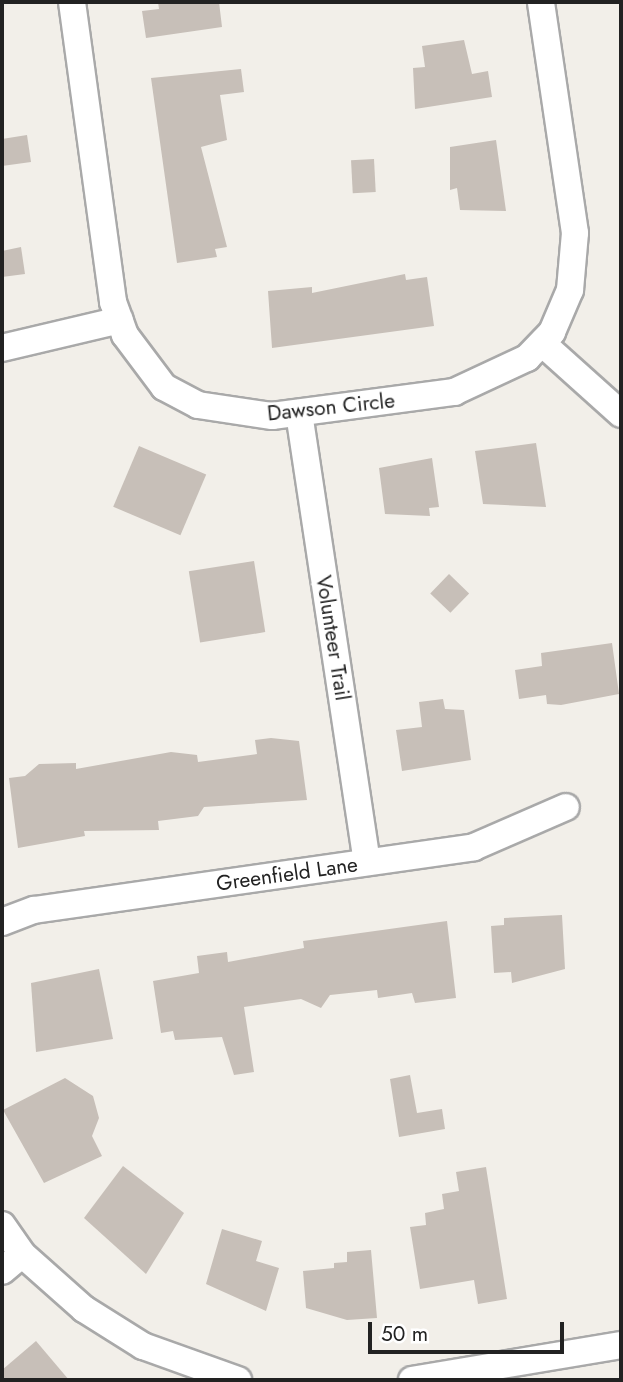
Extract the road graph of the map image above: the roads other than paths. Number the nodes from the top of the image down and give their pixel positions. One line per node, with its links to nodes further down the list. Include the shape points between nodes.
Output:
1 (72, 2): 3 (street, Dawson Circle)
2 (541, 2): 4 (street, Dawson Circle, via 575,233 570,290)
3 (120, 320): 5 (street); 6 (street, Dawson Circle, via 139,360 175,393 236,413)
4 (542, 343): 6 (street, Dawson Circle, via 527,358 454,392); 7 (street)
5 (2, 348)
6 (299, 413): 9 (street, Volunteer Trail)
7 (621, 414)
8 (566, 807): 9 (street, Greenfield Lane, via 474,847)
9 (367, 862): 10 (street, Greenfield Lane, via 34,910)
10 (2, 922)
11 (2, 1225): 12 (street)
12 (22, 1254): 13 (street); 15 (street, via 84,1309 143,1346)
13 (2, 1271)
14 (621, 1345): 16 (street)
15 (238, 1380)
16 (412, 1380)

